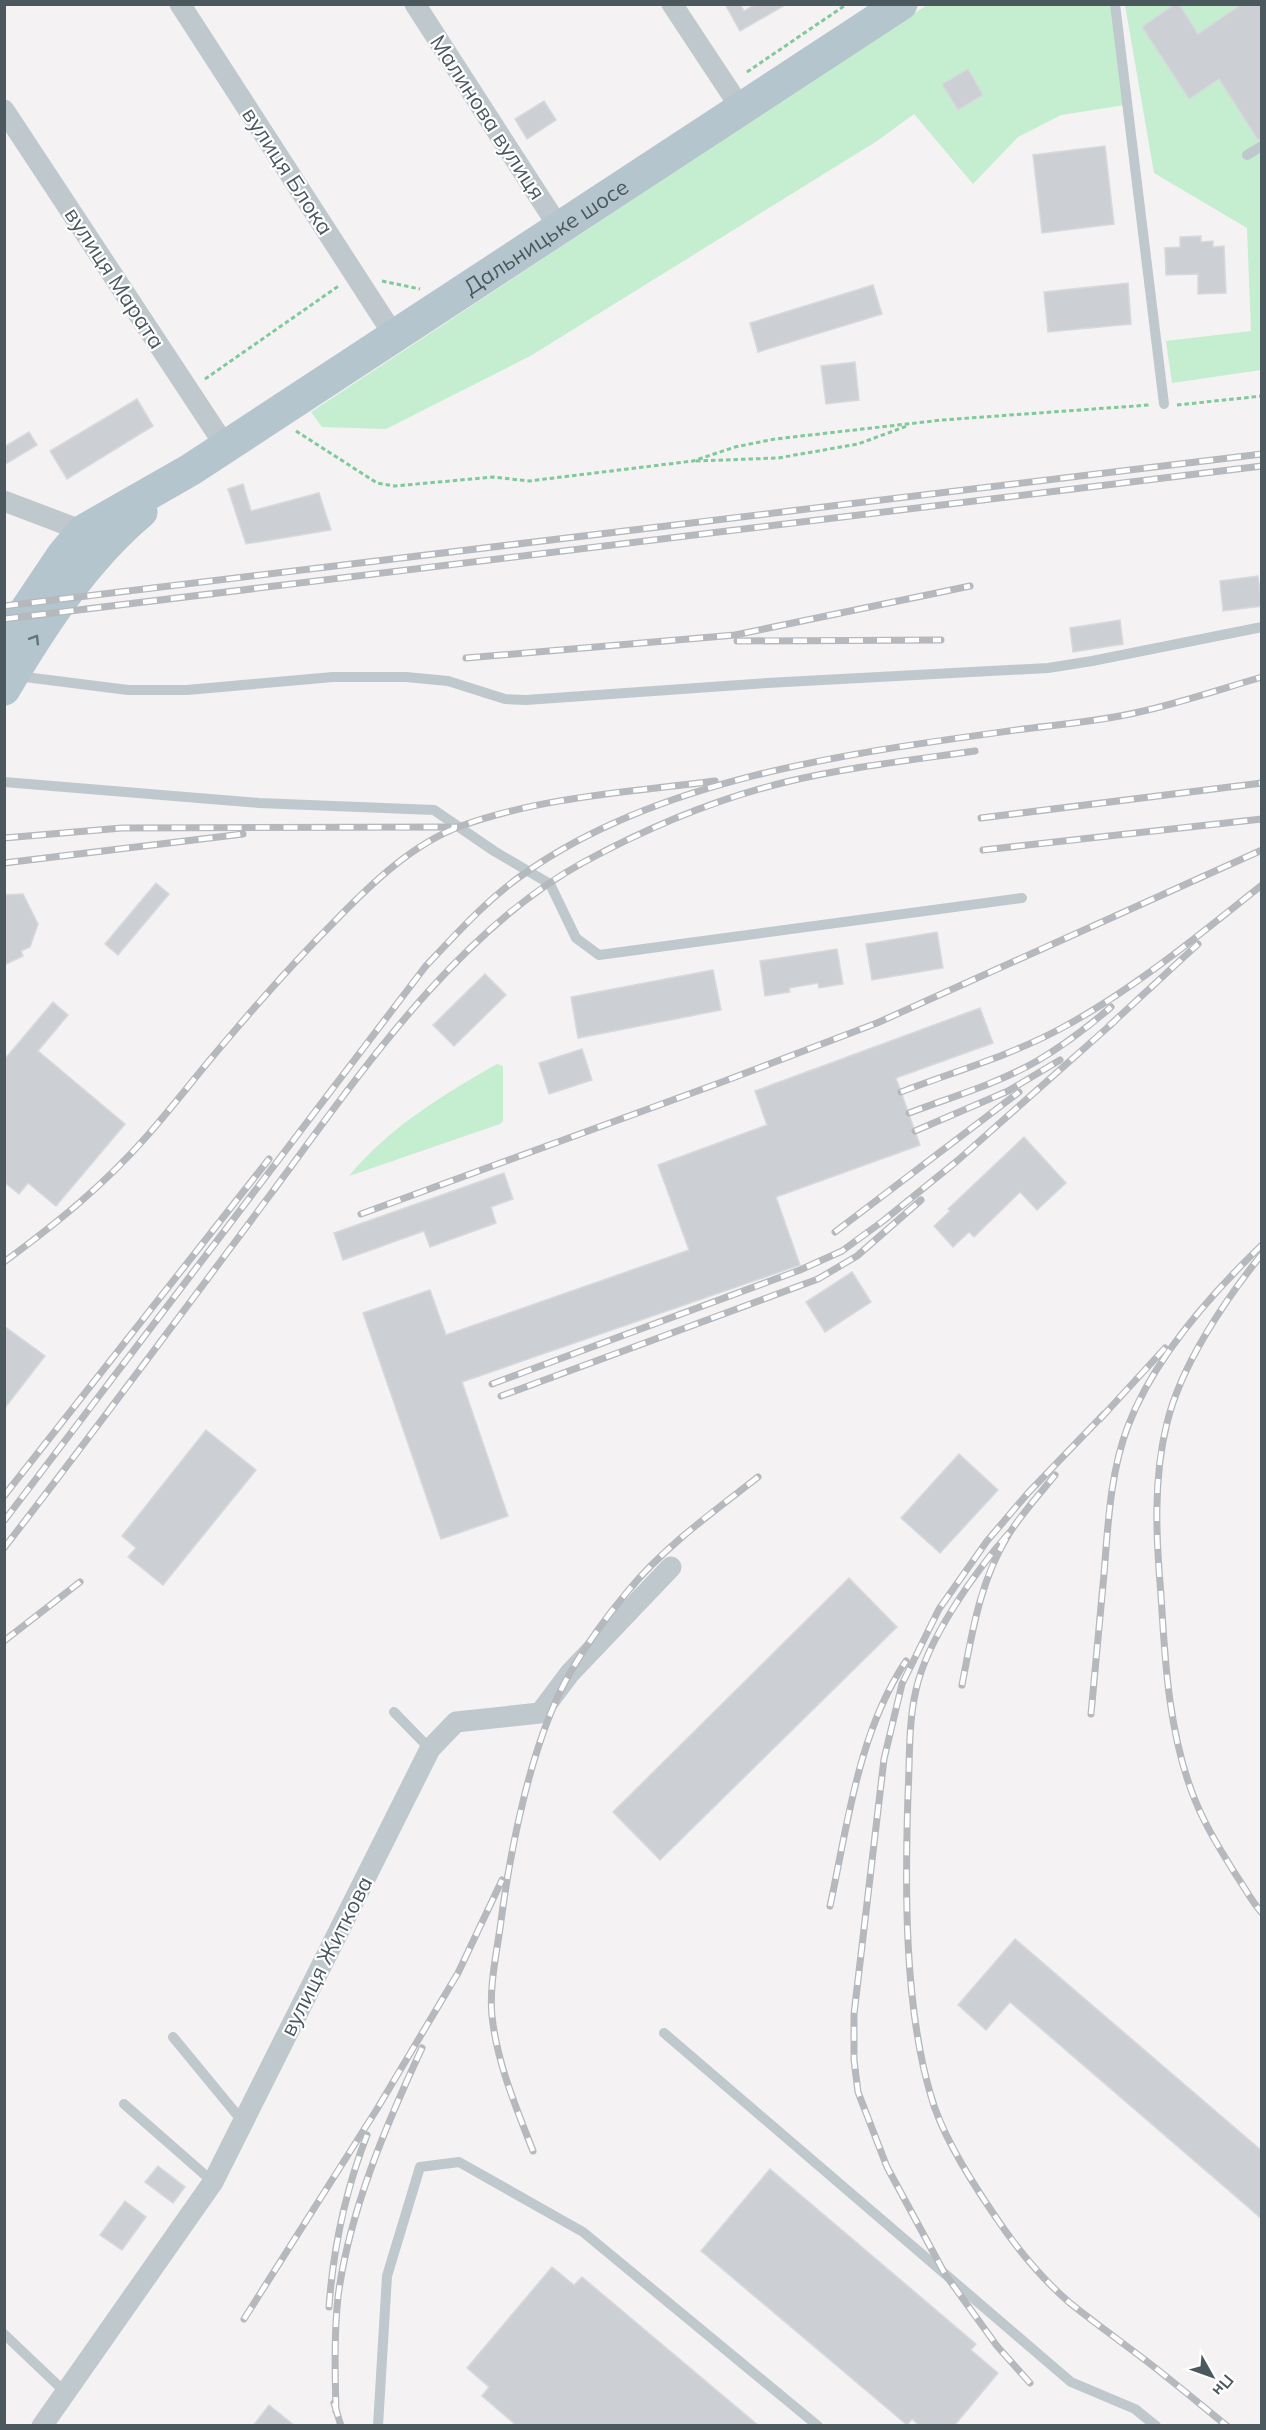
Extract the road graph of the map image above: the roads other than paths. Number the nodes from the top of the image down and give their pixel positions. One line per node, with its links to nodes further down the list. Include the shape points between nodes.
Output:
1 (180, 4): 11 (street, вулиця Блока)
2 (415, 4): 10 (street, Малинова вулиця)
3 (672, 4): 6 (street)
4 (901, 4): 6 (main road, Дальницьке шосе)
5 (1115, 4): 12 (lane)
6 (734, 98): 10 (main road, Дальницьке шосе)
7 (4, 110): 13 (street, вулиця Марата)
8 (1262, 146): 9 (lane)
9 (1247, 155)
10 (560, 229): 11 (main road, Дальницьке шосе)
11 (395, 337): 13 (main road, Дальницьке шосе)
12 (1164, 404)
13 (226, 447): 14 (main road, Дальницьке шосе)
14 (190, 471): 16 (main road); 19 (main road, one-way to 14, via 61,600 115,534)
15 (4, 501): 16 (street)
16 (83, 531): 18 (main road)
17 (1262, 627): 19 (lane, via 1048,668 555,699 505,699 447,681 406,677 333,677 187,690)
18 (4, 643)
19 (8, 682)
20 (4, 782): 21 (lane, via 259,803 434,810 550,884 576,938 599,956)
21 (1022, 898)
22 (671, 1567): 24 (street, вулиця Житкова, via 570,1673 540,1713 456,1722)
23 (394, 1712): 24 (lane)
24 (430, 1749): 28 (street, вулиця Житкова)
25 (664, 2033): 35 (lane, via 1071,2382 1135,2409)
26 (173, 2037): 28 (lane)
27 (124, 2104): 29 (lane)
28 (243, 2122): 29 (street, вулиця Житкова)
29 (213, 2182): 31 (street, вулиця Житкова)
30 (4, 2334): 31 (lane)
31 (65, 2392): 32 (street, вулиця Житкова)
32 (42, 2426)
33 (378, 2426): 34 (lane, via 387,2276 420,2168 459,2162 584,2232)
34 (818, 2426)
35 (1156, 2426)

